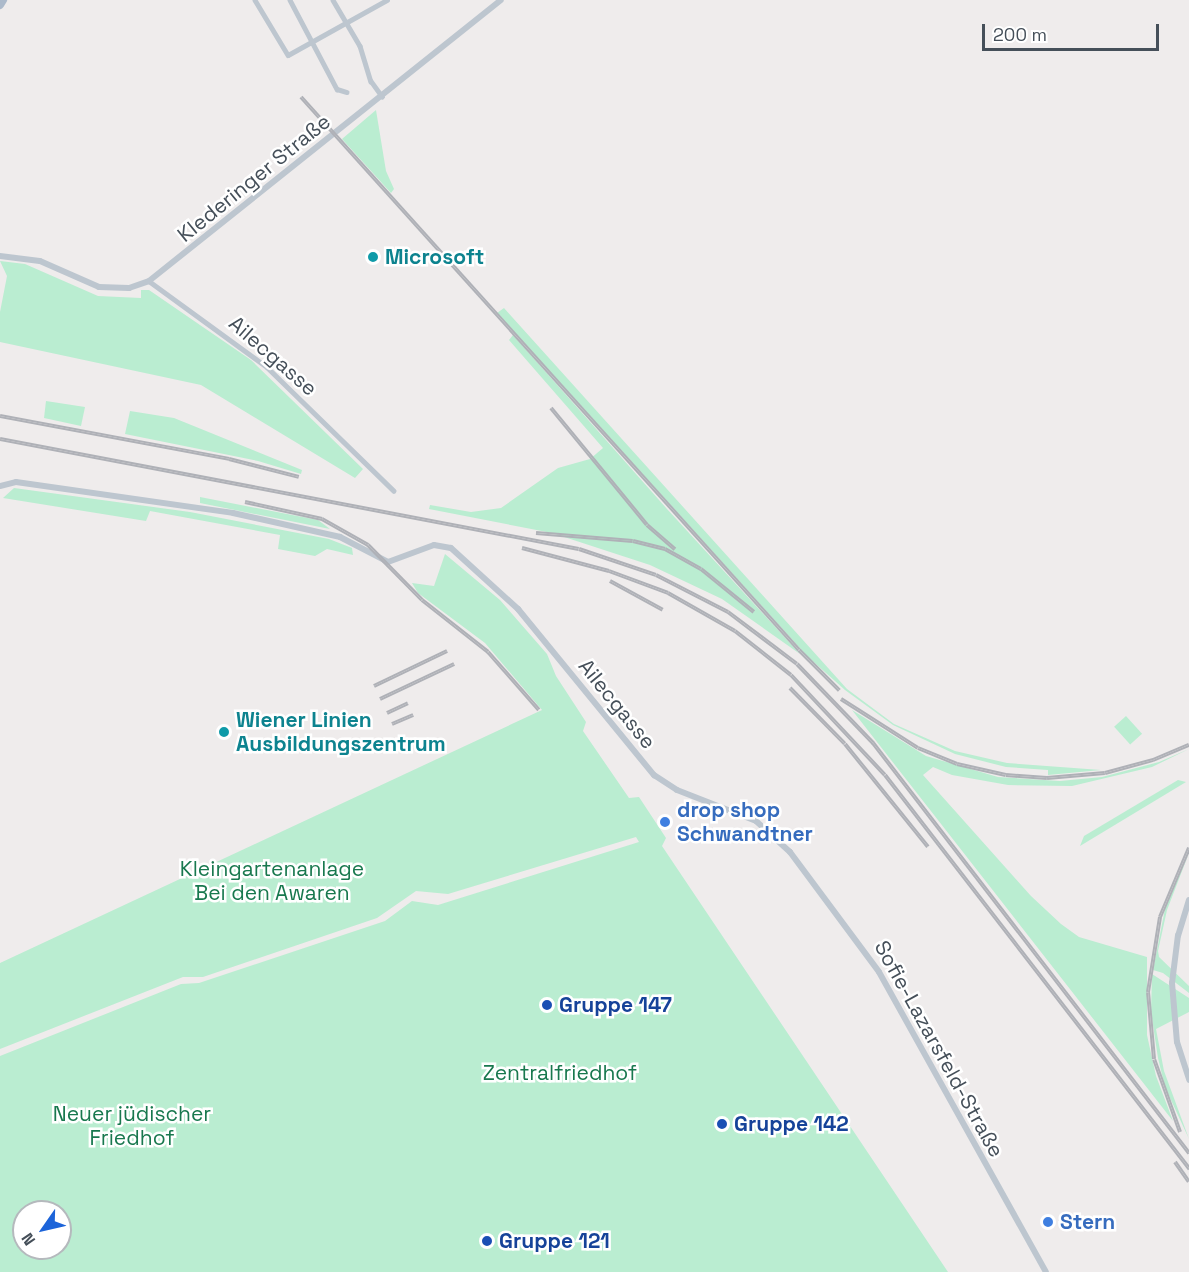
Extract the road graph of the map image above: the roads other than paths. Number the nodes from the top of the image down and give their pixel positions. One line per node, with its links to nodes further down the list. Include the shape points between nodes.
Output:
1 (3, 0): 7 (main road)
2 (255, 0): 9 (street, via 284,53)
3 (290, 0): 9 (street)
4 (333, 0): 8 (street)
5 (387, 0): 8 (street)
6 (501, 0): 11 (street, Klederinger Straße)
7 (0, 4)
8 (347, 21): 9 (street); 11 (street, via 360,46 370,81)
9 (312, 41): 10 (street, via 338,89)
10 (347, 92)
11 (382, 96): 13 (street, Klederinger Straße)
12 (0, 256): 13 (street, Klederinger Straße, via 40,261 99,288 129,288)
13 (149, 281): 15 (street, Ailecgasse, via 267,367)
14 (0, 486): 16 (street, Ailecgasse, via 16,482 233,513 340,537 388,562 441,545 451,548 518,609 654,775 677,790 756,821)
15 (394, 491)
16 (789, 852): 19 (street, Sofie-Lazarsfeld-Straße, via 879,972)
17 (1189, 900): 18 (street, via 1176,943 1172,999 1177,1042)
18 (1189, 1080)
19 (1046, 1272)

